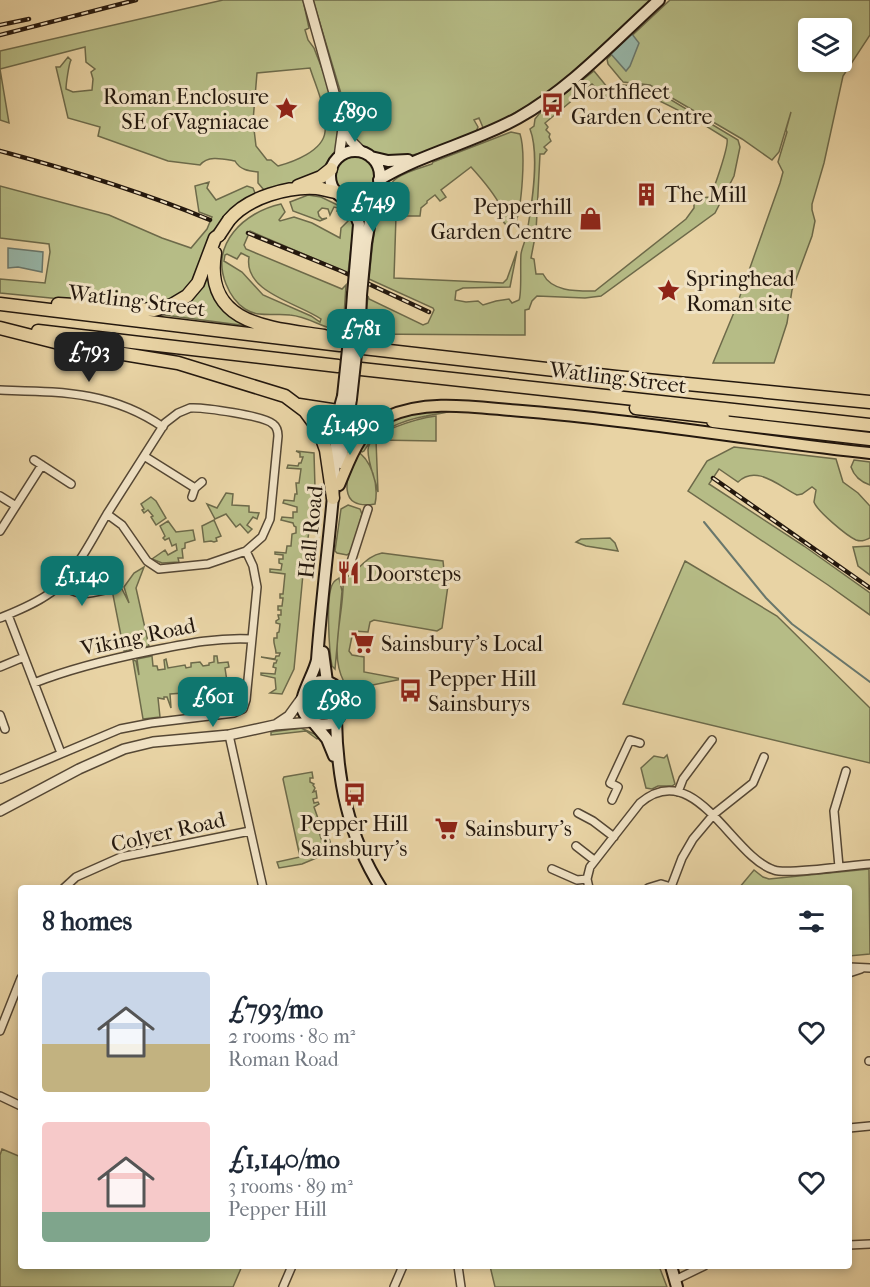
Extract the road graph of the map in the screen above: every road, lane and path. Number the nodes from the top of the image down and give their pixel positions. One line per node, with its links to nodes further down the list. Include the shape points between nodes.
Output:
1 (308, 0): 3 (street)
2 (659, 0): 6 (main road, via 549,99 484,136)
3 (343, 125): 4 (street); 5 (street)
4 (366, 154): 5 (main road, via 347,152); 6 (main road, via 392,162); 8 (main road, via 378,168)
5 (339, 157): 7 (main road)
6 (415, 160): 8 (main road)
7 (332, 170): 9 (highway); 10 (main road)
8 (379, 180): 11 (main road)
9 (292, 190): 10 (highway, via 319,188); 13 (highway, bridge, via 247,205)
10 (336, 192): 12 (main road)
11 (375, 192): 12 (main road, via 363,200); 14 (main road, Hall Road)
12 (350, 201): 14 (main road, Hall Road, via 359,224)
13 (219, 235): 15 (highway, via 196,286 183,299 166,307); 15 (highway, Watling Street, via 215,282 224,302 238,316 260,325 341,342)
14 (359, 273): 16 (main road, Hall Road, bridge)
15 (0, 303)
16 (355, 320): 20 (main road, Hall Road, bridge); 23 (main road, Hall Road, bridge)
17 (0, 327): 19 (highway, Watling Street); 25 (highway, via 63,344 178,363 277,393)
18 (364, 345): 24 (highway, Watling Street, via 616,377)
19 (338, 366)
20 (358, 366): 21 (highway, Watling Street); 23 (main road, Hall Road, bridge)
21 (489, 383): 26 (highway); 28 (highway, Watling Street)
22 (0, 390): 29 (street, via 92,396 125,406)
23 (347, 398): 27 (main road, Hall Road); 38 (main road, Hall Road)
24 (870, 402)
25 (299, 405): 27 (highway); 42 (highway, via 313,420 323,442)
26 (644, 409): 30 (highway); 31 (highway)
27 (338, 411): 42 (main road, Hall Road)
28 (870, 425)
29 (163, 427): 33 (street); 47 (street, via 177,413 197,408 264,420 275,426 278,436 270,519 262,537)
30 (870, 433)
31 (870, 439)
32 (870, 453): 38 (main road, via 598,417 431,406 399,412 371,427 352,450)
33 (144, 456): 39 (street); 45 (street)
34 (34, 460): 35 (street)
35 (42, 465): 37 (street); 43 (street)
36 (202, 482): 39 (street)
37 (71, 483)
38 (339, 485): 57 (main road, Hall Road, via 323,646 323,663)
39 (195, 488): 41 (street)
40 (0, 496): 43 (street)
41 (192, 497)
42 (333, 498): 58 (main road, Hall Road, via 317,660)
43 (16, 506): 46 (street)
44 (368, 509): 48 (street)
45 (107, 514): 47 (street, via 123,525 147,561 159,569 208,564); 49 (street)
46 (0, 531)
47 (246, 551): 53 (street, via 256,585)
48 (351, 562)
49 (62, 583): 50 (street, via 83,595); 51 (street, via 47,596)
50 (114, 588)
51 (8, 615): 52 (street); 54 (street)
52 (0, 618)
53 (252, 639): 56 (street, Viking Road, via 221,638 181,645 82,666); 67 (street, via 245,706 240,711 127,728)
54 (24, 657): 55 (street); 56 (street)
55 (0, 667)
56 (34, 683): 67 (street)
57 (331, 685): 58 (main road, via 315,683); 60 (main road, Hall Road, via 342,694 343,704)
58 (304, 694): 61 (main road, via 303,712); 62 (street, Hall Road, via 289,716)
59 (0, 715): 63 (street)
60 (336, 719): 61 (main road, Hall Road, via 326,724); 69 (main road)
61 (313, 722): 62 (street, Hall Road); 69 (main road)
62 (275, 725): 64 (street, Hall Road)
63 (5, 729)
64 (229, 735): 74 (street, Hall Road, via 153,742 124,749); 77 (street)
65 (712, 740): 72 (street, via 682,779)
66 (640, 743): 73 (street, via 630,740 626,747 610,783 618,787)
67 (61, 753): 71 (street)
68 (764, 757): 76 (street, via 753,783)
69 (338, 761): 87 (main road, via 350,823)
70 (846, 771): 82 (street, via 834,810)
71 (2, 778)
72 (678, 792): 76 (street); 78 (street, via 644,800)
73 (612, 800)
74 (0, 811)
75 (578, 813): 78 (street)
76 (714, 814): 82 (street, via 766,868 777,872); 89 (street, via 690,843)
77 (250, 831): 85 (street, Colyer Road, via 121,857 76,877); 86 (street)
78 (614, 837): 80 (street)
79 (576, 846): 80 (street)
80 (594, 860): 84 (street)
81 (870, 864): 82 (street)
82 (839, 867)
83 (552, 869): 84 (street, via 577,880)
84 (587, 879): 88 (street)
85 (67, 885)
86 (262, 885)
87 (379, 885)
88 (588, 885)
89 (674, 885)
90 (852, 967): 91 (street)
91 (867, 968): 92 (street)
92 (852, 972)
93 (18, 986): 94 (street)
94 (0, 1031)
95 (0, 1096): 96 (street)
96 (18, 1105)
97 (870, 1126): 98 (street)
98 (852, 1128)
99 (870, 1244): 100 (street)
100 (852, 1245)
101 (291, 1269): 106 (street)
102 (402, 1269): 107 (street)
103 (458, 1269): 108 (street)
104 (699, 1269): 105 (street)
105 (676, 1283)
106 (283, 1287)
107 (394, 1287)
108 (461, 1287)

